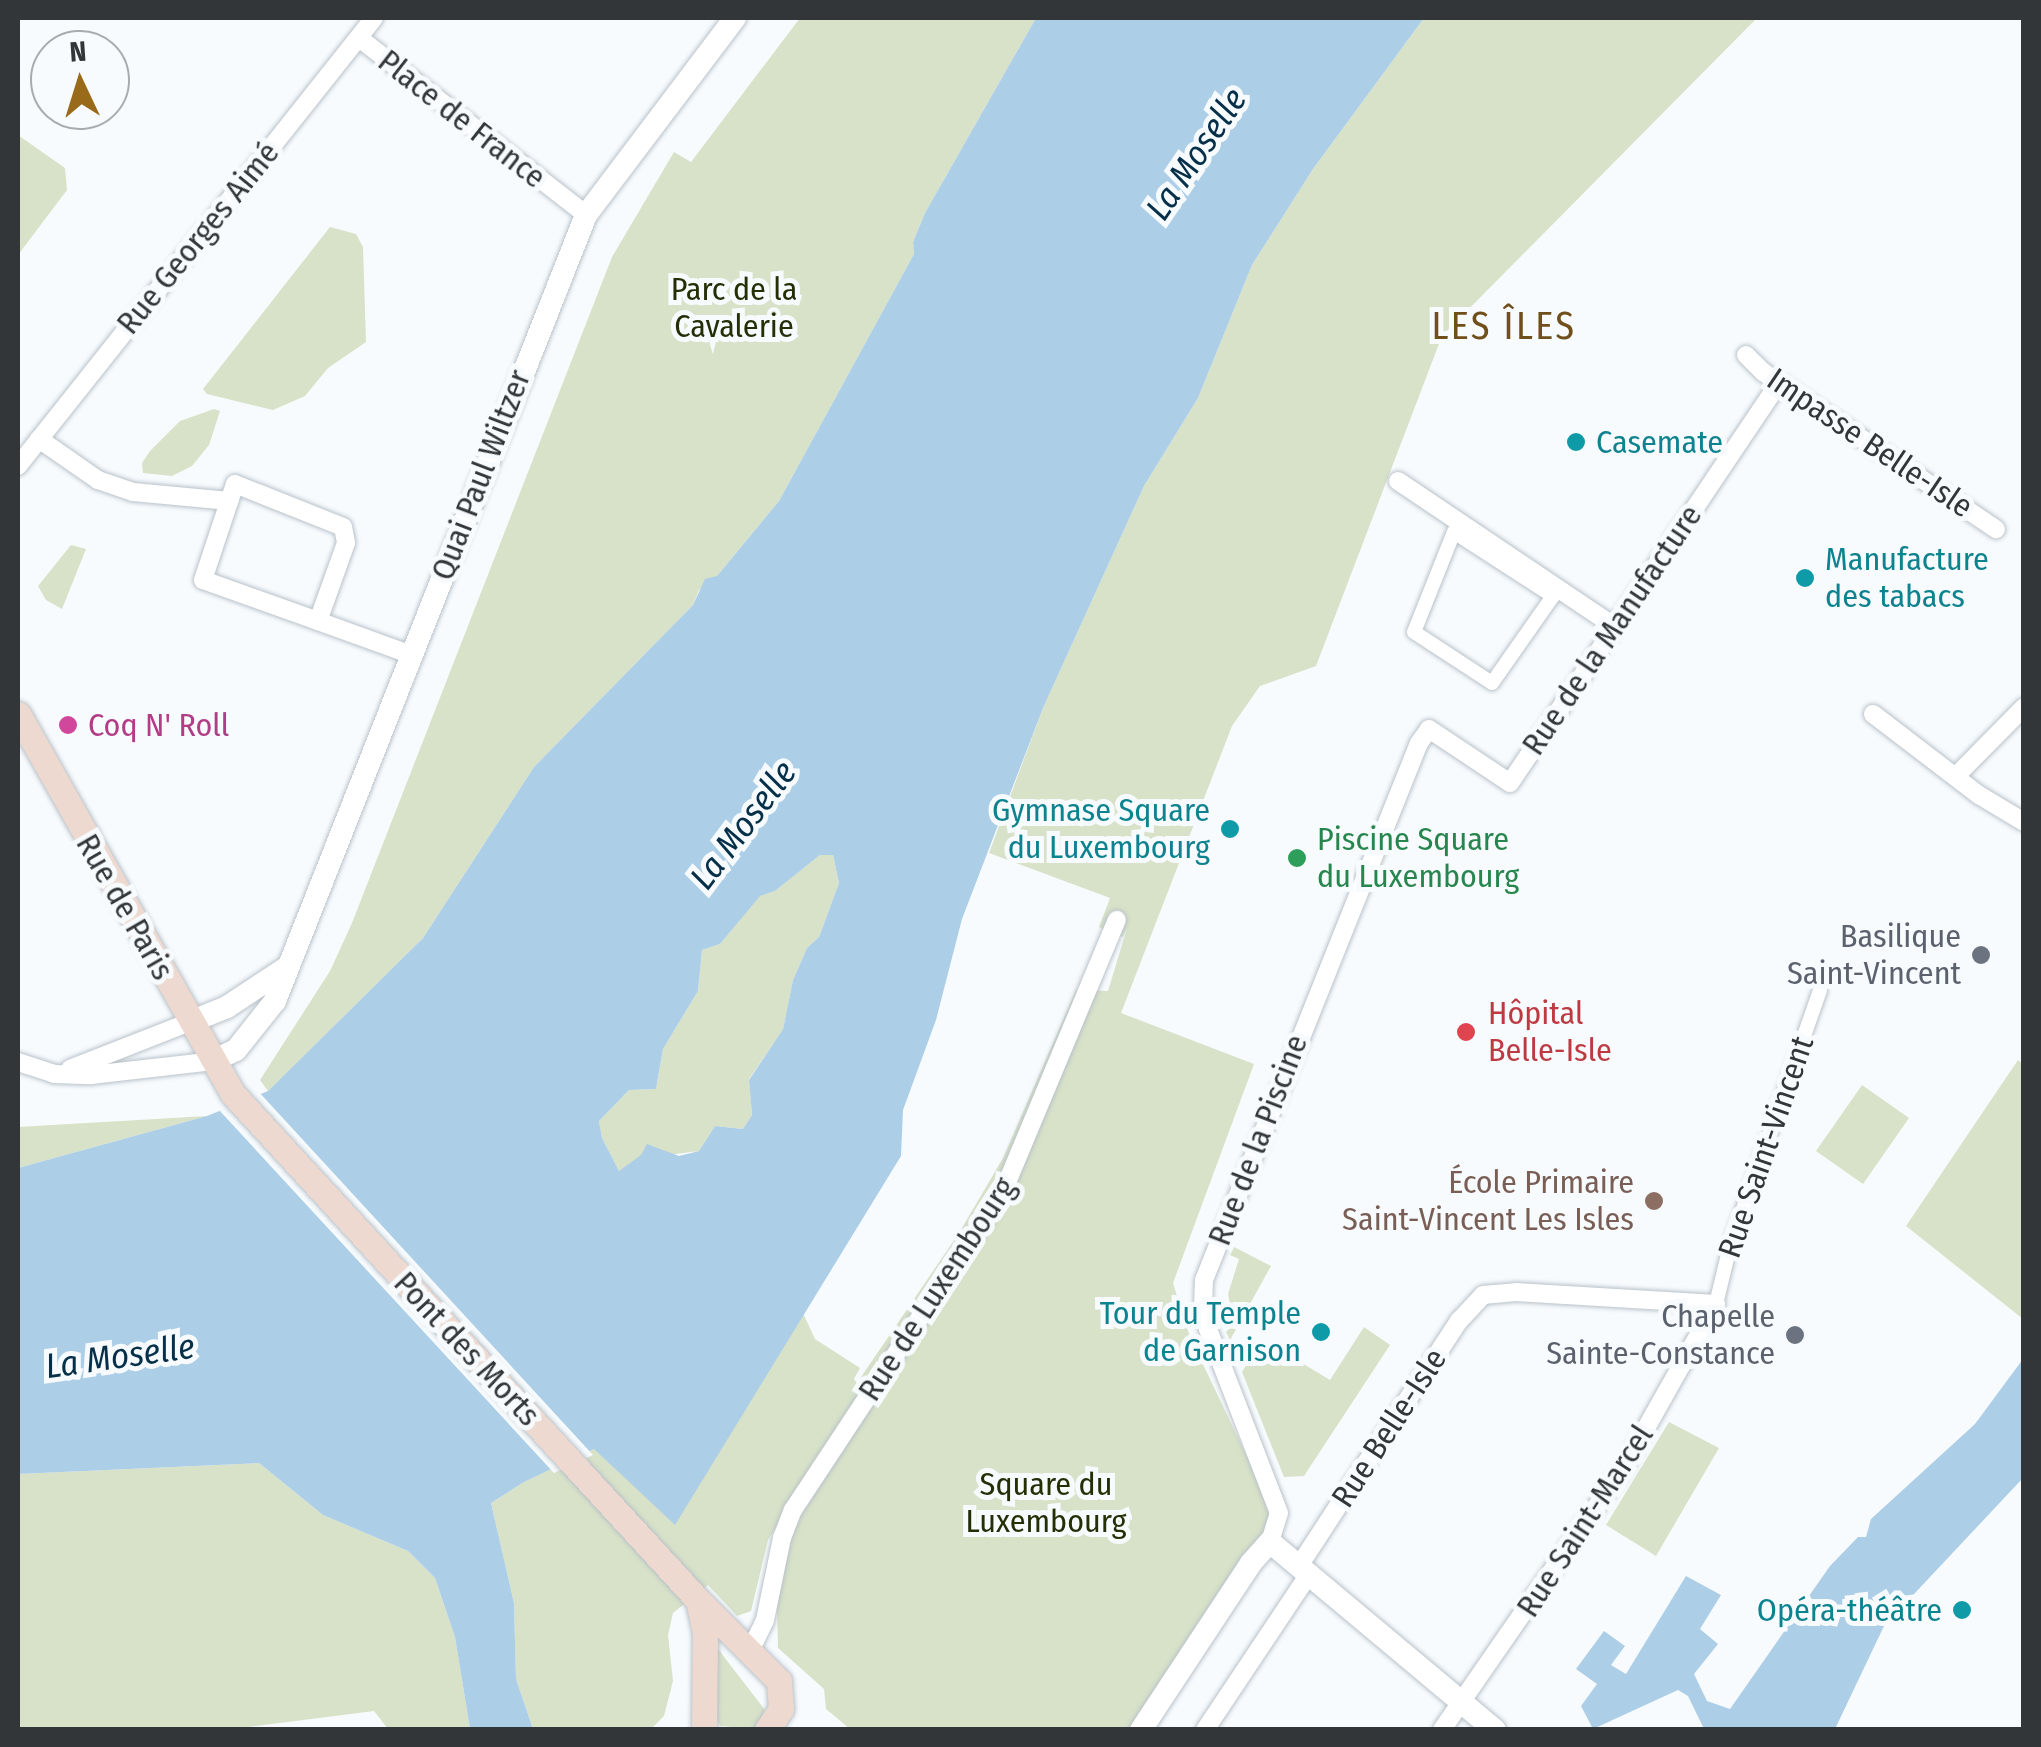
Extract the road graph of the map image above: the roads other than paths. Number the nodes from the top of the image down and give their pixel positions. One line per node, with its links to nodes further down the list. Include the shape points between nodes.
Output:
1 (374, 18): 3 (street, Place de France)
2 (734, 18): 4 (street, Quai Paul Wiltzer)
3 (359, 38): 4 (street, Place de France); 7 (street, Rue Georges Aimé)
4 (586, 215): 15 (street, Quai Paul Wiltzer)
5 (1746, 355): 6 (street, Impasse Belle-Isle)
6 (1779, 383): 11 (street, Impasse Belle-Isle); 14 (street, Rue de la Manufacture)
7 (39, 440): 8 (street, Rue Georges Aimé); 10 (street, via 98,480 122,488)
8 (18, 466)
9 (1398, 481): 14 (street)
10 (230, 501): 13 (street, via 204,580); 13 (street, via 236,484 343,526 346,543)
11 (1996, 529)
12 (1454, 532): 12 (street, via 1414,632 1492,683 1553,596)
13 (318, 621): 15 (street)
14 (1614, 627): 19 (street, Rue de la Manufacture, via 1510,783 1429,729)
15 (412, 655): 23 (street, Quai Paul Wiltzer)
16 (2024, 707): 20 (street)
17 (18, 714): 25 (main road, Rue de Paris)
18 (1872, 714): 20 (street)
19 (1418, 743): 31 (street, Rue de la Piscine, via 1204,1280 1208,1328 1280,1513)
20 (1958, 775): 21 (street)
21 (2024, 822)
22 (1117, 920): 34 (street, Rue de Luxembourg, via 1004,1192 793,1510 765,1620)
23 (288, 966): 25 (street, via 239,1000); 26 (street, Quai Paul Wiltzer, via 275,1001 246,1038)
24 (1820, 990): 30 (street, Rue Saint-Vincent)
25 (190, 1022): 26 (main road, Rue de Paris); 28 (street)
26 (213, 1061): 28 (street); 29 (main road, Rue de Paris)
27 (18, 1062): 28 (street)
28 (54, 1074)
29 (236, 1098): 33 (main road, Pont des Morts)
30 (1716, 1304): 32 (street, Rue Belle-Isle, via 1484,1294 1459,1321); 35 (street, Rue Saint-Marcel, via 1626,1464)
31 (1270, 1542): 32 (street); 38 (street)
32 (1304, 1570): 35 (street); 39 (street, Rue Belle-Isle)
33 (698, 1600): 34 (main road, Pont des Morts); 36 (main road, via 705,1632)
34 (750, 1651): 37 (main road, Pont des Morts, via 783,1694)
35 (1462, 1702): 40 (street, Rue Saint-Marcel); 41 (street)
36 (704, 1730)
37 (768, 1730)
38 (1141, 1730)
39 (1205, 1730)
40 (1442, 1730)
41 (1495, 1730)

